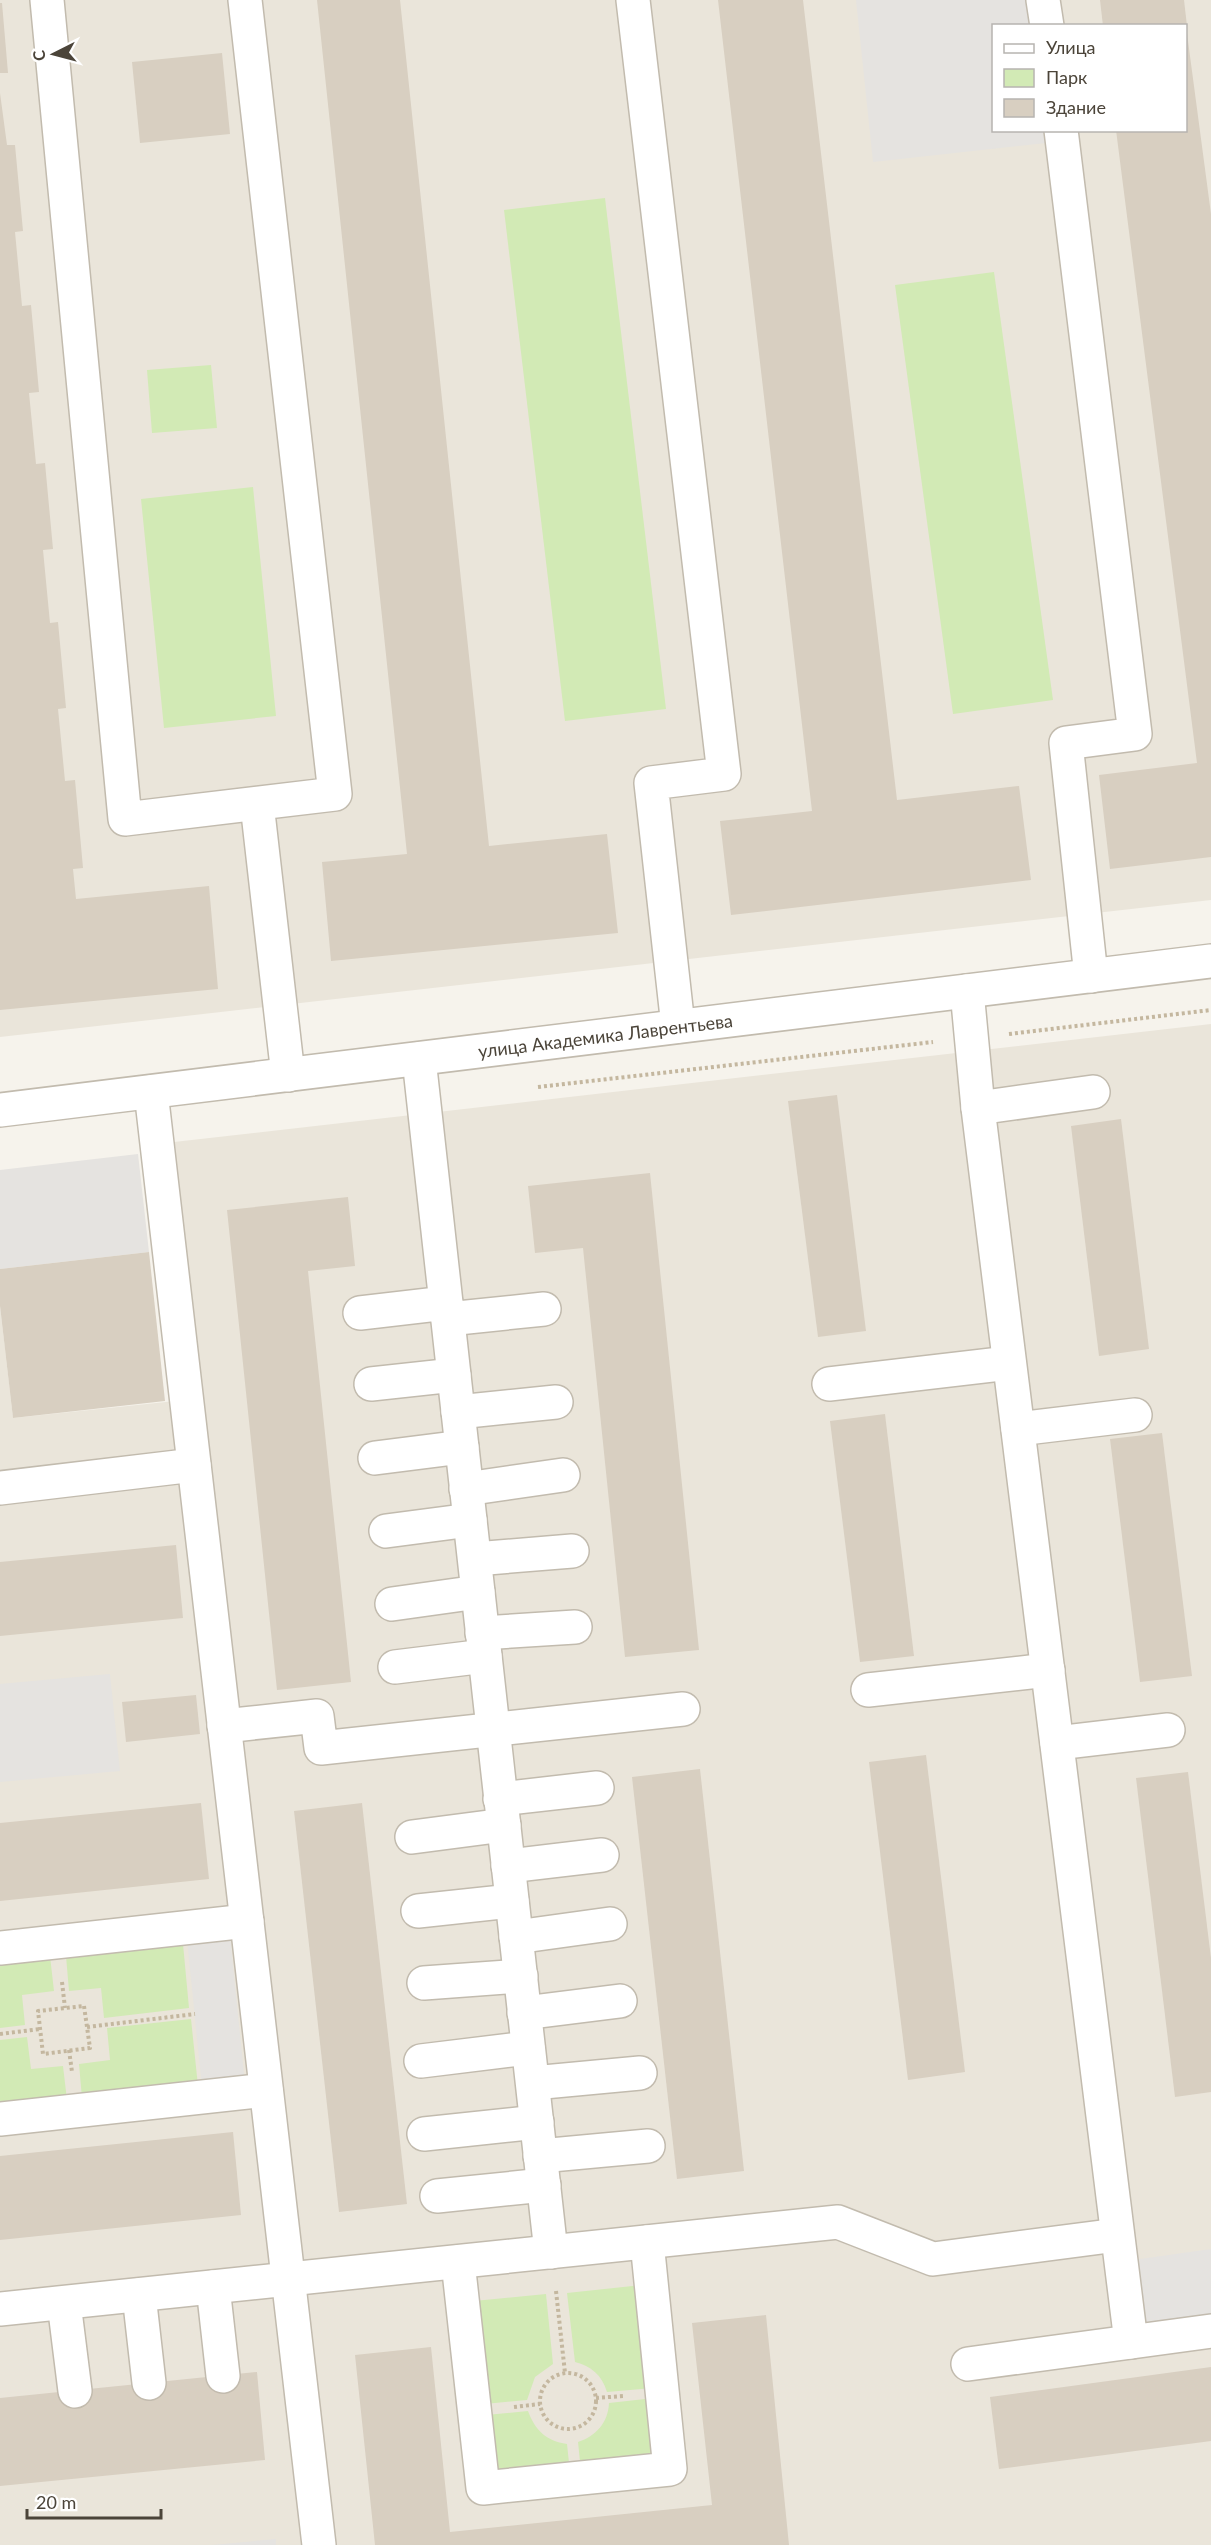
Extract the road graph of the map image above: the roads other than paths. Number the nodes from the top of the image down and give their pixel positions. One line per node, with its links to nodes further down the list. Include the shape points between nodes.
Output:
1 (47, 0): 7 (street, via 125,819)
2 (245, 0): 7 (street, via 335,794)
3 (633, 0): 11 (street, via 724,774 651,783)
4 (1043, 0): 5 (street)
5 (1047, 24)
6 (1061, 132): 9 (street, via 1135,734 1066,743)
7 (257, 804): 13 (street)
8 (1211, 961): 9 (street, улица Академика Лаврентьева)
9 (1091, 976): 10 (street, улица Академика Лаврентьева)
10 (967, 991): 11 (street, улица Академика Лаврентьева); 16 (street)
11 (678, 1026): 12 (street, улица Академика Лаврентьева)
12 (419, 1059): 13 (street, улица Академика Лаврентьева); 19 (street)
13 (288, 1075): 14 (street, улица Академика Лаврентьева)
14 (151, 1092): 17 (street, улица Академика Лаврентьева); 31 (street)
15 (1093, 1092): 16 (street)
16 (978, 1108): 21 (street)
17 (0, 1110)
18 (544, 1309): 19 (street)
19 (447, 1311): 20 (street); 22 (street)
20 (360, 1313)
21 (1009, 1363): 24 (street); 28 (street)
22 (454, 1375): 23 (street); 26 (street)
23 (371, 1384)
24 (829, 1384)
25 (556, 1402): 26 (street)
26 (458, 1412): 29 (street)
27 (1135, 1415): 28 (street)
28 (1018, 1429): 43 (street)
29 (462, 1448): 30 (street); 34 (street)
30 (375, 1458)
31 (194, 1465): 33 (street); 46 (street)
32 (563, 1475): 34 (street)
33 (0, 1488)
34 (468, 1504): 35 (street); 37 (street)
35 (386, 1531)
36 (572, 1551): 37 (street)
37 (475, 1559): 38 (street)
38 (478, 1592): 39 (street); 41 (street)
39 (392, 1604)
40 (575, 1627): 41 (street)
41 (484, 1645): 42 (street); 47 (street)
42 (395, 1667)
43 (1048, 1670): 44 (street); 49 (street)
44 (867, 1690)
45 (683, 1709): 47 (street)
46 (224, 1726): 47 (street, via 317,1716 321,1748); 57 (street)
47 (493, 1730): 51 (street)
48 (1168, 1730): 49 (street)
49 (1057, 1743): 76 (street)
50 (597, 1788): 51 (street)
51 (502, 1812): 52 (street); 54 (street)
52 (412, 1837)
53 (602, 1855): 54 (street)
54 (508, 1866): 55 (street)
55 (512, 1901): 56 (street); 59 (street)
56 (418, 1911)
57 (247, 1921): 60 (street); 69 (street)
58 (610, 1924): 59 (street)
59 (516, 1937): 61 (street)
60 (0, 1948)
61 (521, 1976): 62 (street); 64 (street)
62 (424, 1983)
63 (620, 2001): 64 (street)
64 (525, 2013): 65 (street)
65 (528, 2049): 66 (street); 68 (street)
66 (421, 2061)
67 (640, 2073): 68 (street)
68 (533, 2083): 71 (street)
69 (266, 2090): 70 (street); 80 (street)
70 (0, 2119)
71 (537, 2122): 72 (street); 74 (street)
72 (424, 2134)
73 (648, 2146): 74 (street)
74 (542, 2170): 75 (street); 78 (street)
75 (437, 2196)
76 (1117, 2235): 77 (street, via 933,2259 838,2222); 86 (street)
77 (647, 2242): 78 (street); 79 (street, via 670,2469 483,2488)
78 (551, 2252): 79 (street)
79 (458, 2262): 80 (street)
80 (289, 2279): 81 (street); 91 (street)
81 (213, 2287): 82 (street); 88 (street)
82 (139, 2295): 83 (street); 89 (street)
83 (64, 2302): 84 (street); 90 (street)
84 (0, 2309)
85 (1211, 2331): 86 (street)
86 (1131, 2342): 87 (street)
87 (968, 2364)
88 (223, 2376)
89 (149, 2383)
90 (75, 2391)
91 (320, 2545)

